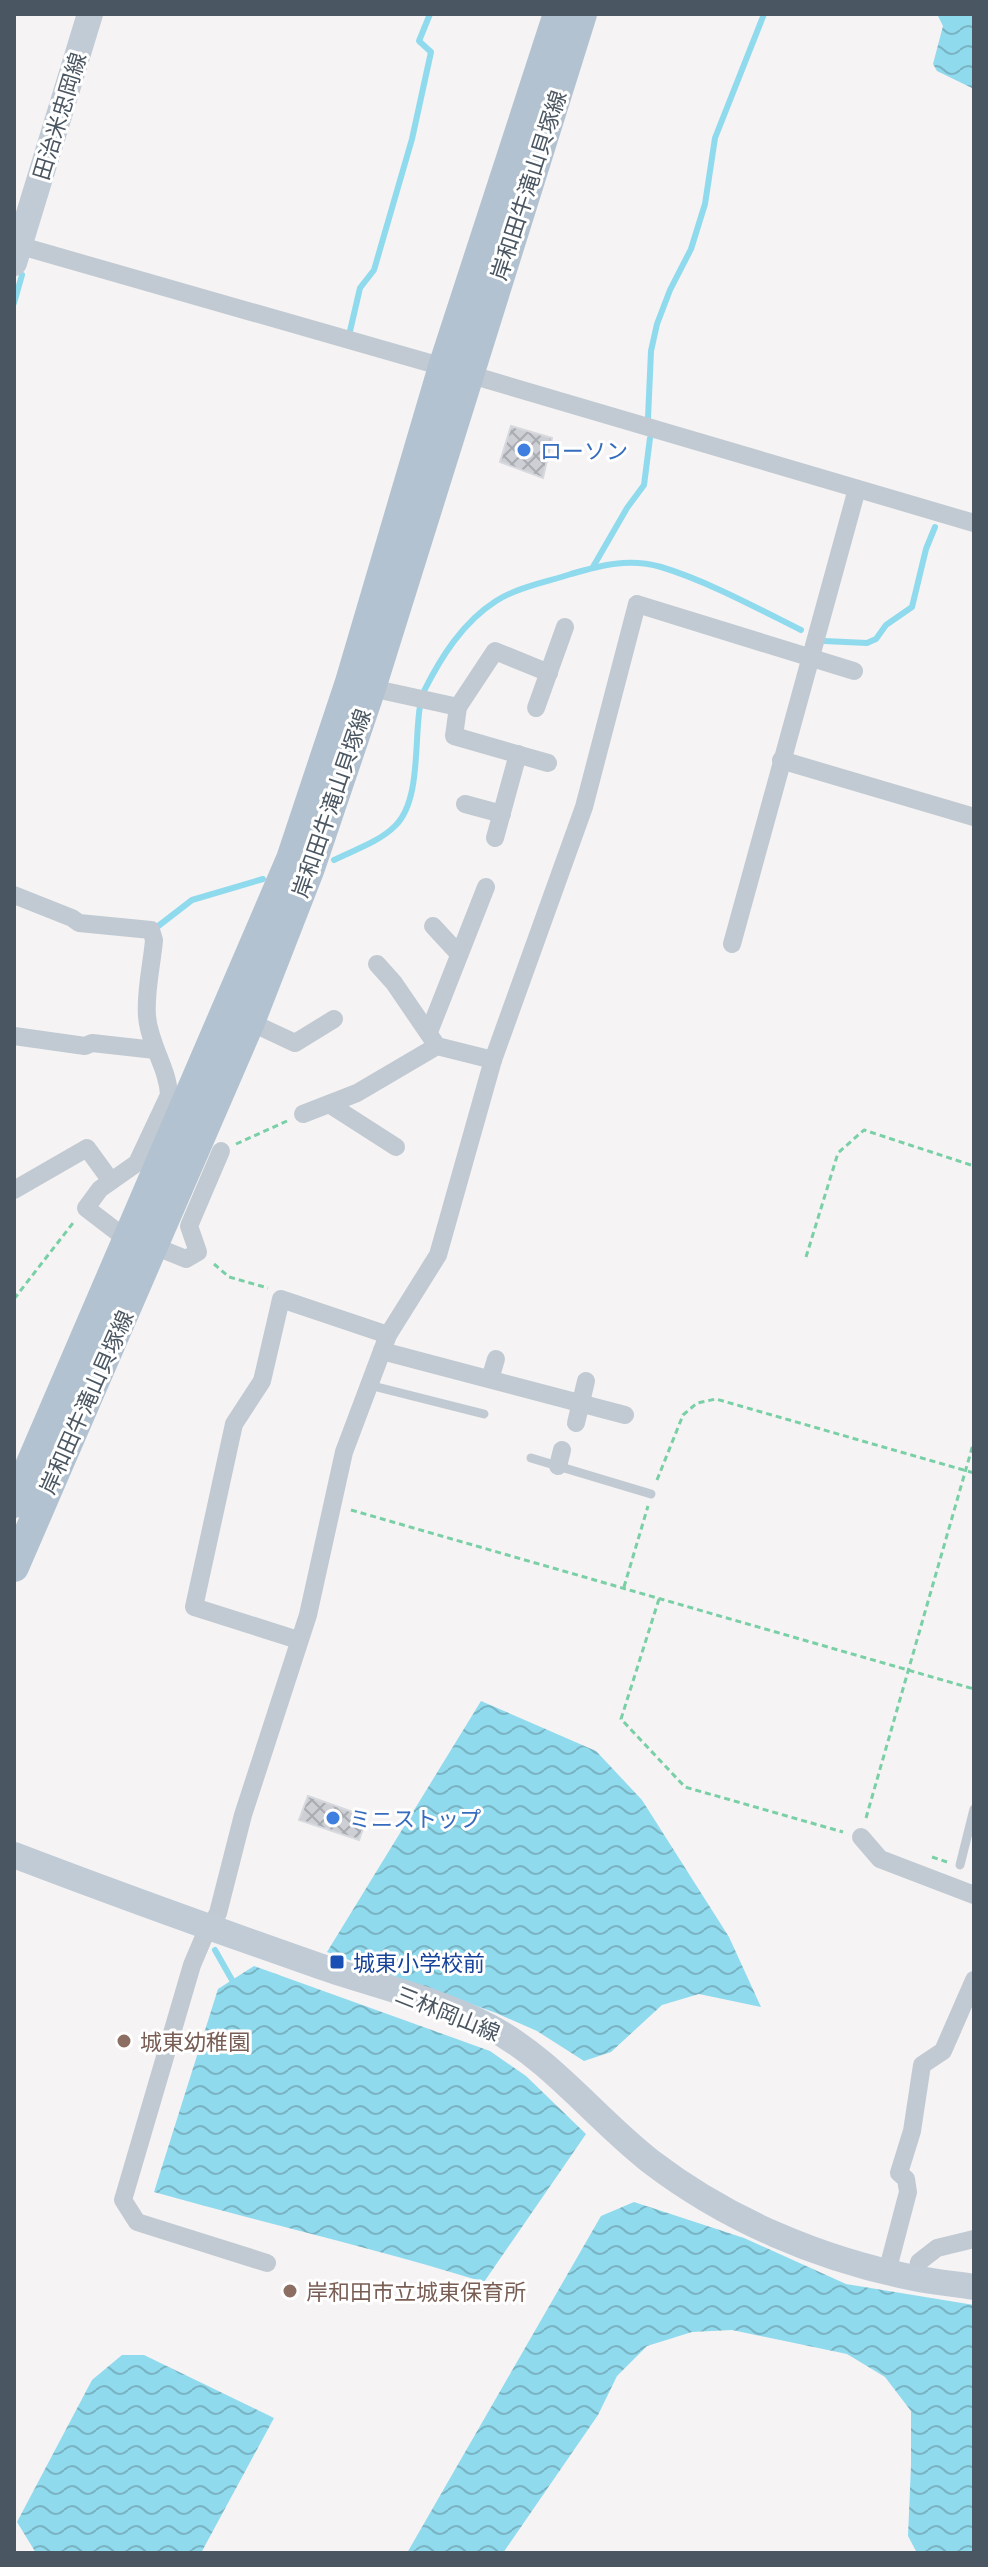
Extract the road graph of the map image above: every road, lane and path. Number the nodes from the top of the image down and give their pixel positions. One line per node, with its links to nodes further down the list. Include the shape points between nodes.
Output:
1 (90, 14): 4 (main road, 田治米忠岡線)
2 (558, 14): 5 (main road, 岸和田牛滝山貝塚線)
3 (582, 14): 5 (main road, 岸和田牛滝山貝塚線)
4 (16, 251): 5 (street)
5 (455, 370): 6 (street); 12 (main road, 岸和田牛滝山貝塚線); 42 (main road, 岸和田牛滝山貝塚線, via 291,859)
6 (857, 489): 7 (street); 9 (street)
7 (974, 523)
8 (565, 627): 11 (street)
9 (809, 659): 10 (street); 16 (street); 33 (street, via 637,604 584,807)
10 (854, 671)
11 (549, 673): 13 (street, via 495,651); 14 (street)
12 (371, 688): 13 (street); 29 (main road, 岸和田牛滝山貝塚線)
13 (458, 707): 15 (street, via 454,736)
14 (536, 708)
15 (518, 754): 17 (street); 19 (street)
16 (781, 760): 20 (street); 25 (street)
17 (548, 763)
18 (465, 804): 19 (street)
19 (502, 814): 21 (street)
20 (974, 817)
21 (495, 838)
22 (486, 887): 26 (street)
23 (14, 895): 32 (street, via 79,923 151,930 147,1016)
24 (433, 926): 26 (street)
25 (732, 944)
26 (458, 953): 31 (street)
27 (377, 964): 31 (street)
28 (334, 1019): 29 (street, via 295,1043)
29 (250, 1022): 42 (main road, 岸和田牛滝山貝塚線)
30 (14, 1036): 32 (street)
31 (433, 1039): 33 (street); 34 (street, via 357,1093)
32 (155, 1050): 39 (street, via 169,1095 137,1163)
33 (493, 1060): 47 (street, via 438,1255)
34 (329, 1104): 35 (street); 36 (street)
35 (303, 1114): 37 (path)
36 (396, 1147)
37 (221, 1151): 43 (street, via 189,1226)
38 (974, 1166): 44 (path, via 864,1130 838,1153)
39 (111, 1181): 40 (street, via 87,1148); 41 (street)
40 (14, 1190)
41 (86, 1208): 42 (street, via 116,1231); 45 (path)
42 (142, 1240): 43 (street, via 186,1259); 62 (main road, 岸和田牛滝山貝塚線); 63 (main road, 岸和田牛滝山貝塚線)
43 (198, 1252): 46 (path, via 229,1277 273,1290)
44 (806, 1257)
45 (14, 1299)
46 (281, 1299): 47 (street); 66 (street, via 262,1381 234,1424 194,1607)
47 (385, 1343): 49 (street); 51 (street)
48 (496, 1359): 49 (street)
49 (490, 1379): 52 (street)
50 (586, 1381): 52 (street)
51 (369, 1385): 53 (lane); 61 (street, via 344,1452)
52 (581, 1403): 54 (street); 55 (street)
53 (484, 1414)
54 (625, 1415)
55 (576, 1423)
56 (974, 1441): 58 (path)
57 (531, 1458): 60 (lane, via 560,1458)
58 (965, 1471): 59 (path); 60 (path, via 716,1399 697,1403 683,1415); 67 (path)
59 (974, 1473)
60 (651, 1494): 64 (path)
61 (333, 1501): 64 (path); 66 (street)
62 (14, 1503)
63 (14, 1567)
64 (624, 1587): 65 (path)
65 (660, 1598): 67 (path); 70 (path, via 621,1719 685,1787)
66 (298, 1640): 74 (street)
67 (907, 1670): 68 (path); 70 (path)
68 (974, 1689)
69 (974, 1809): 72 (lane)
70 (861, 1837): 73 (street, via 880,1859)
71 (14, 1855): 74 (main road, 三林岡山線)
72 (960, 1865)
73 (974, 1895)
74 (210, 1928): 77 (street, via 192,1965 123,2200 137,2222); 78 (main road, 三林岡山線, via 484,2024 541,2061 613,2130 703,2199 749,2225)
75 (974, 1980): 78 (street, via 943,2051 922,2065 899,2173 908,2192)
76 (974, 2239): 79 (street, via 937,2248 919,2262)
77 (267, 2263)
78 (887, 2272): 79 (main road, 三林岡山線)
79 (916, 2279): 80 (main road, 三林岡山線)
80 (974, 2287)

